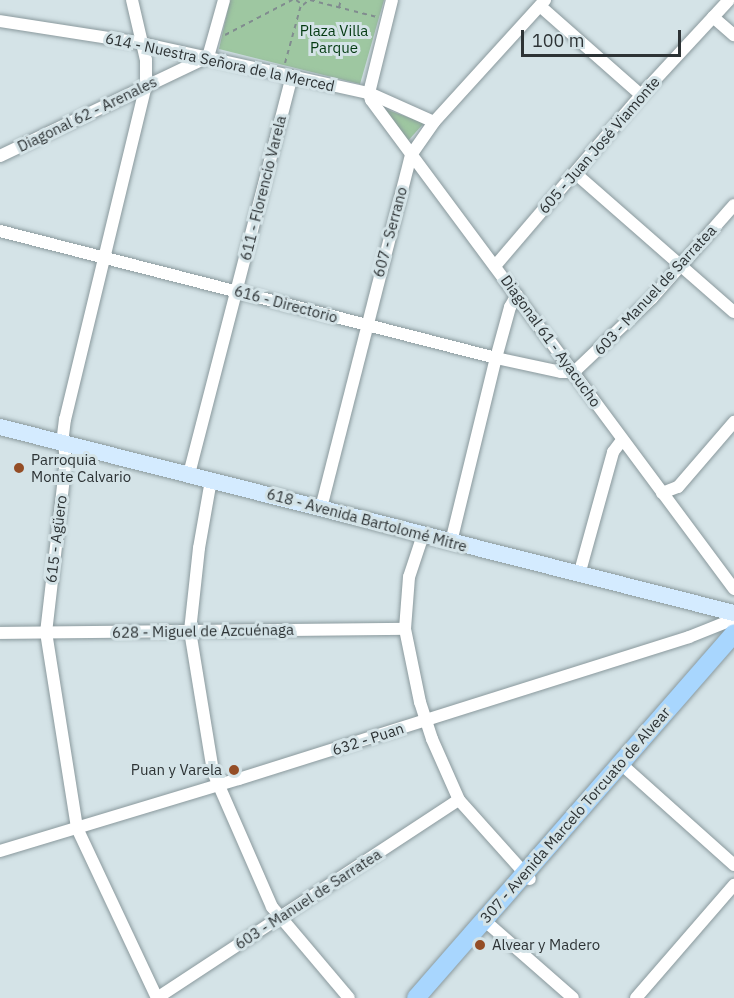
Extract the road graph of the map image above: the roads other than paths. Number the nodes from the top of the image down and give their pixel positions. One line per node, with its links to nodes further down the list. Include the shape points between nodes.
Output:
1 (132, 0): 9 (street, 615 - Agüero)
2 (224, 0): 10 (street)
3 (392, 0): 13 (street)
4 (729, 0): 6 (street, 605 - Juan José Viamonte)
5 (542, 3): 14 (street); 15 (street, 607 - Serrano)
6 (713, 17): 8 (street); 14 (street, 605 - Juan José Viamonte)
7 (0, 21): 9 (street, 614 - Nuestra Señora de la Merced)
8 (734, 35)
9 (141, 43): 10 (street, 614 - Nuestra Señora de la Merced); 12 (street, 615 - Agüero)
10 (208, 57): 11 (street, 614 - Nuestra Señora de la Merced); 12 (street, Diagonal 62 - Arenales)
11 (287, 75): 13 (street, 614 - Nuestra Señora de la Merced); 24 (street, 611 - Florencio Varela)
12 (146, 85): 17 (street, Diagonal 62 - Arenales); 21 (street, 615 - Agüero)
13 (369, 93): 15 (street, 614 - Nuestra Señora de la Merced); 16 (street, Diagonal 61 - Ayacucho)
14 (641, 95): 18 (street, 605 - Juan José Viamonte)
15 (434, 122): 16 (street, 607 - Serrano)
16 (411, 155): 23 (street, Diagonal 61 - Ayacucho); 27 (street, 607 - Serrano)
17 (0, 156)
18 (575, 173): 22 (street); 23 (street, 605 - Juan José Viamonte)
19 (734, 205): 22 (street, 603 - Manuel de Sarratea)
20 (0, 231): 21 (street, 616 - Directorio)
21 (104, 257): 24 (street, 616 - Directorio); 33 (street, 615 - Agüero, via 65,419)
22 (681, 264): 26 (street); 29 (street, 603 - Manuel de Sarratea, via 652,298)
23 (495, 266): 25 (street, Diagonal 61 - Ayacucho)
24 (237, 291): 27 (street, 616 - Directorio); 34 (street, 611 - Florencio Varela)
25 (517, 295): 28 (street); 29 (street, Diagonal 61 - Ayacucho)
26 (734, 312)
27 (365, 325): 28 (street, 616 - Directorio); 37 (street, 607 - Serrano)
28 (496, 358): 29 (street, 616 - Directorio); 39 (street)
29 (574, 372): 32 (street, Diagonal 61 - Ayacucho)
30 (734, 422): 36 (street, via 678,486)
31 (0, 427): 33 (main road, 618 - Avenida Bartolomé Mitre)
32 (622, 440): 36 (street, Diagonal 61 - Ayacucho); 40 (street, via 613,452)
33 (63, 444): 34 (main road, 618 - Avenida Bartolomé Mitre); 46 (street, 615 - Agüero, via 66,460)
34 (189, 474): 35 (main road, 618 - Avenida Bartolomé Mitre)
35 (211, 480): 37 (main road, 618 - Avenida Bartolomé Mitre); 45 (street)
36 (662, 493): 41 (street, Diagonal 61 - Ayacucho)
37 (321, 508): 38 (main road, 618 - Avenida Bartolomé Mitre)
38 (423, 535): 39 (main road, 618 - Avenida Bartolomé Mitre); 44 (street, via 409,577)
39 (451, 542): 40 (main road, 618 - Avenida Bartolomé Mitre)
40 (579, 575): 42 (main road, 618 - Avenida Bartolomé Mitre)
41 (734, 589)
42 (734, 613)
43 (734, 620): 50 (street, 632 - Puan)
44 (405, 629): 45 (street, 628 - Miguel de Azcuénaga); 50 (street, via 413,680)
45 (190, 631): 46 (street, 628 - Miguel de Azcuénaga); 52 (street)
46 (46, 632): 47 (street, 628 - Miguel de Azcuénaga); 54 (street, 615 - Agüero)
47 (0, 633)
48 (734, 633): 51 (main road, 307 - Avenida Marcelo Torcuato de Alvear)
49 (734, 645): 51 (main road, 307 - Avenida Marcelo Torcuato de Alvear)
50 (426, 721): 52 (street, 632 - Puan); 53 (street)
51 (623, 766): 56 (street); 57 (main road, 307 - Avenida Marcelo Torcuato de Alvear)
52 (217, 786): 54 (street, 632 - Puan); 59 (street)
53 (459, 800): 57 (street); 59 (street, 603 - Manuel de Sarratea)
54 (77, 828): 55 (street, 632 - Puan); 61 (street, 615 - Agüero)
55 (0, 851)
56 (734, 865)
57 (527, 876): 60 (main road, 307 - Avenida Marcelo Torcuato de Alvear)
58 (734, 885): 66 (street)
59 (279, 918): 61 (street, 603 - Manuel de Sarratea); 62 (street)
60 (487, 923): 63 (main road, 307 - Avenida Marcelo Torcuato de Alvear); 64 (main road, 307 - Avenida Marcelo Torcuato de Alvear); 65 (street)
61 (157, 998)
62 (349, 998)
63 (416, 998)
64 (426, 998)
65 (573, 998)
66 (636, 998)

